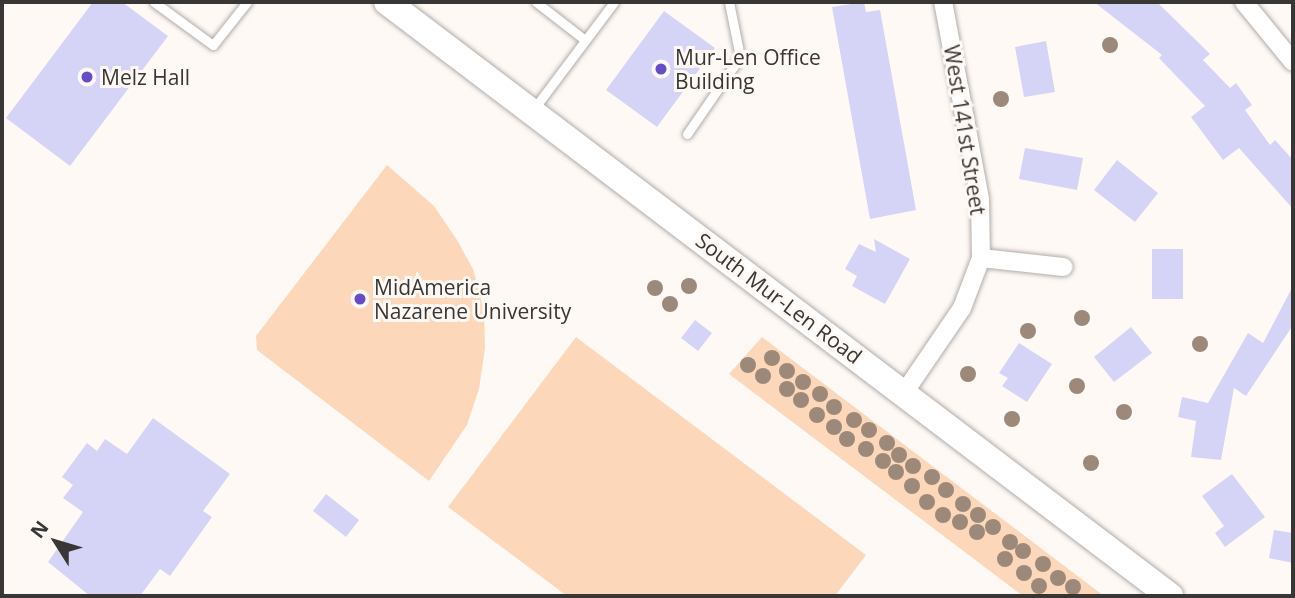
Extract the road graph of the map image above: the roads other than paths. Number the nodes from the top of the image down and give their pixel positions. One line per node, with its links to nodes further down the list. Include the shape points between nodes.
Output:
1 (154, 2): 2 (lane, via 213,45)
2 (247, 2)
3 (387, 2): 11 (main road, South Mur-Len Road)
4 (536, 2): 9 (lane)
5 (614, 2): 9 (lane)
6 (729, 2): 12 (lane, via 740,57)
7 (943, 2): 13 (street, West 141st Street, via 980,198)
8 (1244, 2): 10 (street)
9 (585, 40): 11 (lane)
10 (1293, 62)
11 (532, 111): 15 (main road, South Mur-Len Road)
12 (687, 134)
13 (981, 258): 14 (street); 15 (street, West 141st Street, via 962,309)
14 (1064, 267)
15 (904, 393): 16 (main road, South Mur-Len Road)
16 (1170, 596)

